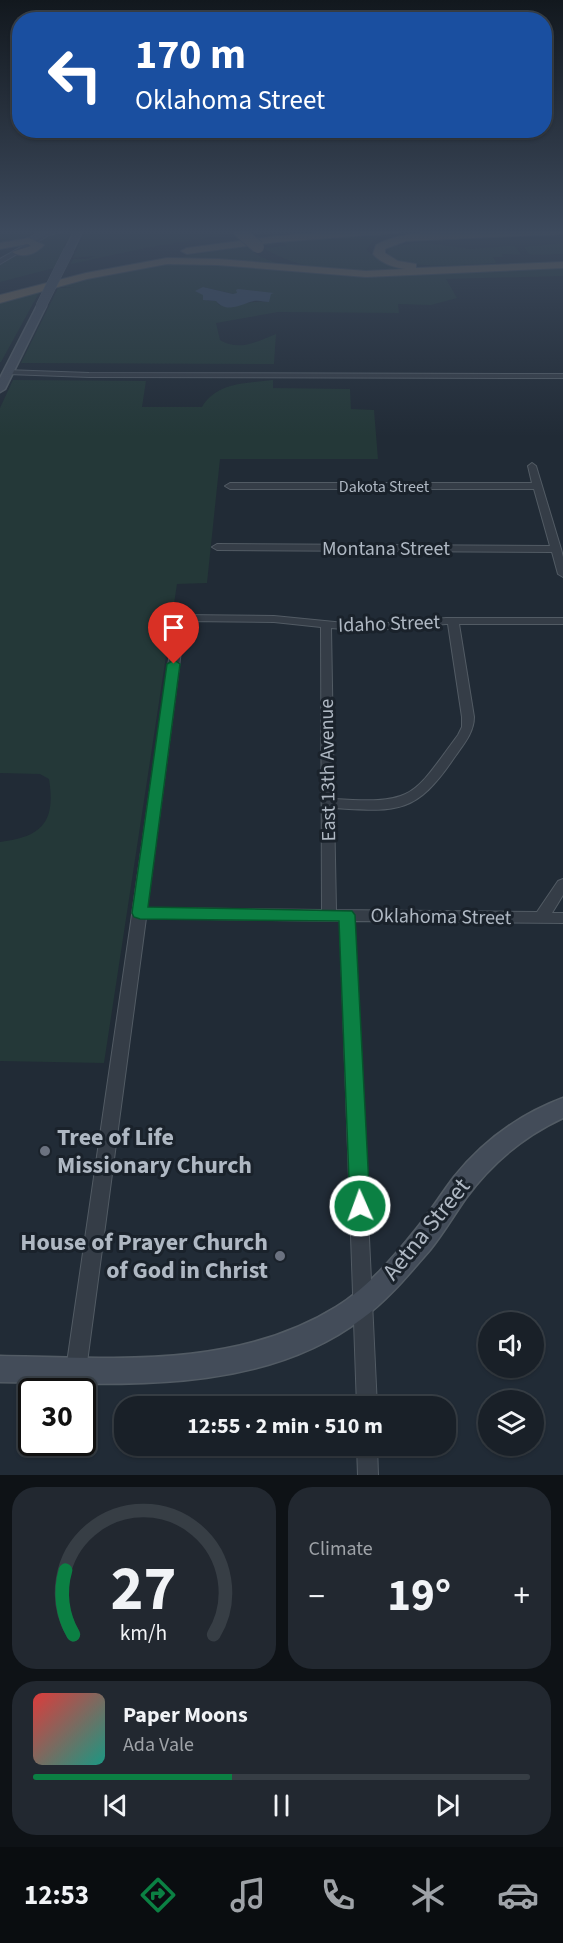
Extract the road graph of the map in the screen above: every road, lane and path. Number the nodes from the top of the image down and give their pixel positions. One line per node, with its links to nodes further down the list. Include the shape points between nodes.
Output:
1 (45, 299): 2 (street, bridge)
2 (8, 372): 3 (street); 6 (street)
3 (105, 375): 4 (street); 4 (street)
4 (150, 376): 5 (street)
5 (563, 376)
6 (0, 389)
7 (532, 466): 9 (street)
8 (230, 486): 9 (street, Dakota Street)
9 (538, 486): 11 (street)
10 (217, 547): 11 (street, Montana Street)
11 (556, 549): 12 (street)
12 (563, 574)
13 (453, 621): 14 (street, Idaho Street); 15 (street, Idaho Street, via 365,628); 16 (street, via 468,717 463,736 423,788 408,800 388,804)
14 (563, 621)
15 (326, 625): 16 (street, East 13th Avenue); 18 (street, Idaho Street, via 180,618)
16 (328, 803): 19 (street, East 13th Avenue)
17 (563, 884): 21 (street)
18 (140, 913): 19 (street, Oklahoma Street); 26 (street)
19 (329, 915): 20 (street, Oklahoma Street)
20 (346, 915): 21 (street, Oklahoma Street); 24 (street)
21 (541, 918): 22 (street, Oklahoma Street)
22 (563, 918)
23 (563, 1108): 24 (street, Aetna Street, via 532,1122 484,1159 422,1242)
24 (364, 1302): 26 (street, Aetna Street, via 323,1328 237,1359 177,1369); 27 (street)
25 (0, 1369): 26 (street, Aetna Street)
26 (76, 1370)
27 (367, 1396)
28 (367, 1456): 29 (street)
29 (368, 1475)

